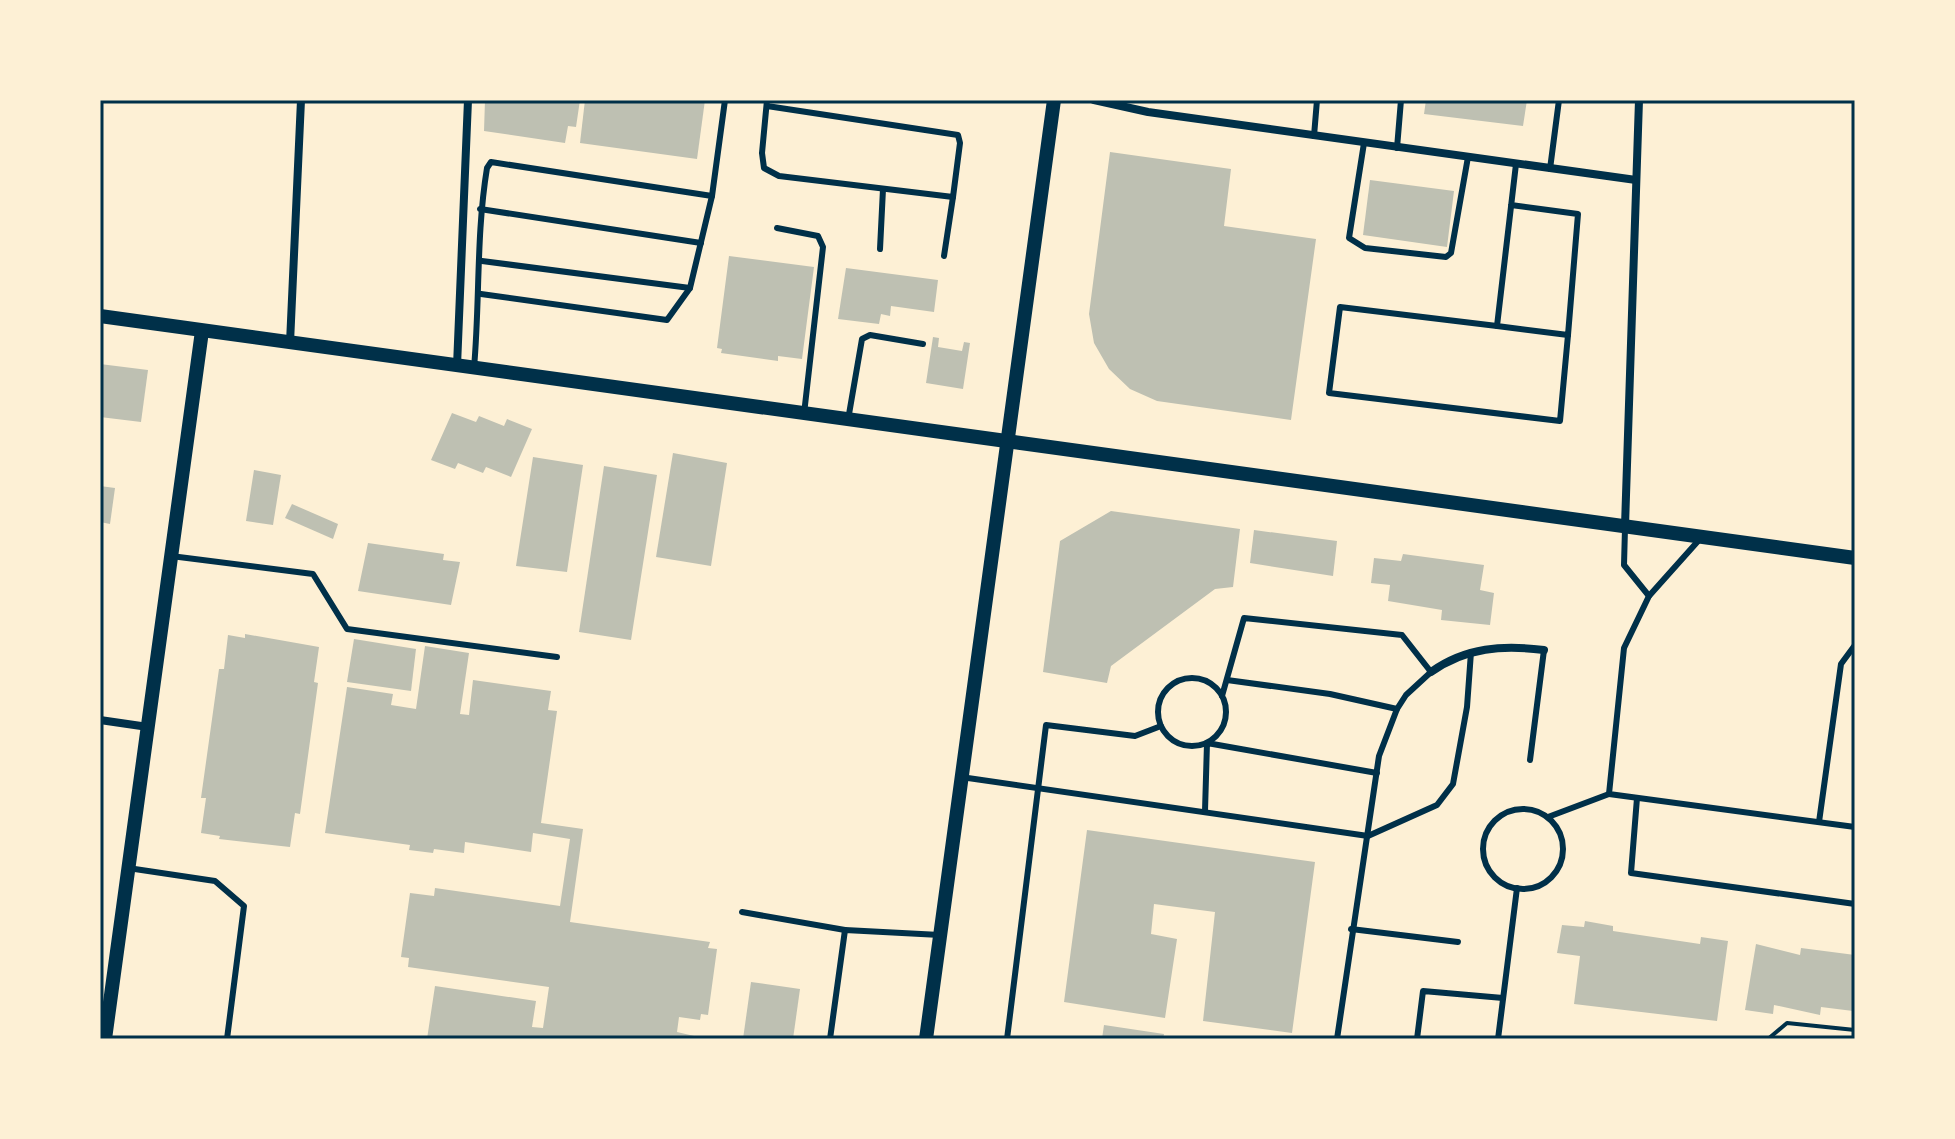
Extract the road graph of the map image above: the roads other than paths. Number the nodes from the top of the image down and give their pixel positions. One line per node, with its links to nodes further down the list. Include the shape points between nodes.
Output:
1 (301, 100): 34 (street)
2 (468, 100): 36 (street)
3 (725, 100): 19 (lane)
4 (1054, 100): 40 (street)
5 (1094, 100): 11 (street)
6 (1317, 100): 11 (lane)
7 (1401, 100): 13 (lane)
8 (1559, 100): 16 (lane)
9 (1639, 100): 17 (street)
10 (767, 103): 18 (lane, via 764,168 779,176); 20 (lane, via 958,135)
11 (1314, 136): 12 (street)
12 (1364, 143): 13 (street); 14 (lane, via 1349,238 1365,248 1446,257 1451,253)
13 (1397, 148): 14 (street)
14 (1468, 157): 15 (street)
15 (1516, 164): 16 (street); 21 (lane)
16 (1550, 169): 17 (street)
17 (1636, 180): 41 (street)
18 (883, 189): 20 (lane); 25 (lane)
19 (712, 196): 22 (lane, via 491,162); 24 (lane)
20 (953, 197): 26 (lane)
21 (1511, 205): 31 (lane); 33 (lane, via 1578,214)
22 (480, 209): 24 (lane); 27 (lane, via 477,239)
23 (777, 228): 38 (lane, via 818,236 823,247)
24 (701, 243): 28 (lane)
25 (880, 249)
26 (944, 256)
27 (482, 261): 28 (lane); 29 (lane)
28 (690, 288): 29 (lane, via 667,320)
29 (481, 294): 37 (lane)
30 (100, 316): 32 (street)
31 (1497, 326): 33 (lane); 33 (lane, via 1340,307 1329,393 1560,421)
32 (202, 331): 34 (street); 43 (street)
33 (1568, 335)
34 (290, 343): 36 (street)
35 (923, 344): 39 (lane, via 870,335 862,339)
36 (457, 366): 37 (street)
37 (474, 369): 38 (street)
38 (804, 414): 39 (street)
39 (848, 420): 40 (street)
40 (1007, 441): 41 (street); 60 (street)
41 (1625, 526): 42 (street); 45 (lane, via 1624,565)
42 (1701, 537): 44 (street); 45 (lane)
43 (171, 556): 49 (lane, via 313,574 347,629); 56 (street)
44 (1855, 558)
45 (1649, 596): 62 (lane, via 1624,648)
46 (1855, 645): 66 (lane, via 1841,664)
47 (1544, 650): 48 (street, via 1496,647); 58 (lane)
48 (1471, 652): 50 (street); 68 (lane, via 1453,784 1437,805)
49 (557, 657)
50 (1431, 672): 51 (lane, via 1402,635 1244,618); 53 (lane)
51 (1227, 680): 52 (lane); 53 (lane)
52 (1222, 696): 55 (lane, via 1205,680 1181,679 1162,693); 57 (lane, via 1223,727)
53 (1397, 709): 59 (lane, via 1386,730)
54 (100, 720): 56 (street)
55 (1161, 726): 57 (lane, via 1175,742); 61 (lane, via 1135,736 1046,725)
56 (148, 727): 69 (street)
57 (1207, 743): 59 (lane); 64 (lane)
58 (1530, 760)
59 (1377, 773): 68 (lane)
60 (961, 777): 61 (lane); 75 (street)
61 (1036, 785): 64 (lane); 82 (lane)
62 (1609, 794): 63 (lane); 65 (lane)
63 (1637, 798): 66 (lane); 71 (lane, via 1631,873)
64 (1205, 811): 68 (lane)
65 (1548, 817): 70 (lane, via 1562,839 1560,864 1543,883); 70 (lane, via 1523,808 1510,810 1484,838 1486,864 1493,876)
66 (1819, 822): 67 (lane)
67 (1855, 827)
68 (1368, 836): 73 (lane, via 1360,903)
69 (128, 868): 78 (street); 79 (lane, via 215,881 244,906)
70 (1517, 888): 77 (lane)
71 (1855, 904)
72 (742, 912): 74 (lane)
73 (1351, 929): 76 (lane); 83 (lane)
74 (845, 930): 75 (lane); 80 (lane)
75 (940, 935): 81 (street)
76 (1458, 942)
77 (1503, 998): 84 (lane, via 1423,991); 85 (lane)
78 (105, 1039)
79 (227, 1039)
80 (830, 1039)
81 (926, 1039)
82 (1007, 1039)
83 (1337, 1039)
84 (1417, 1039)
85 (1498, 1039)

